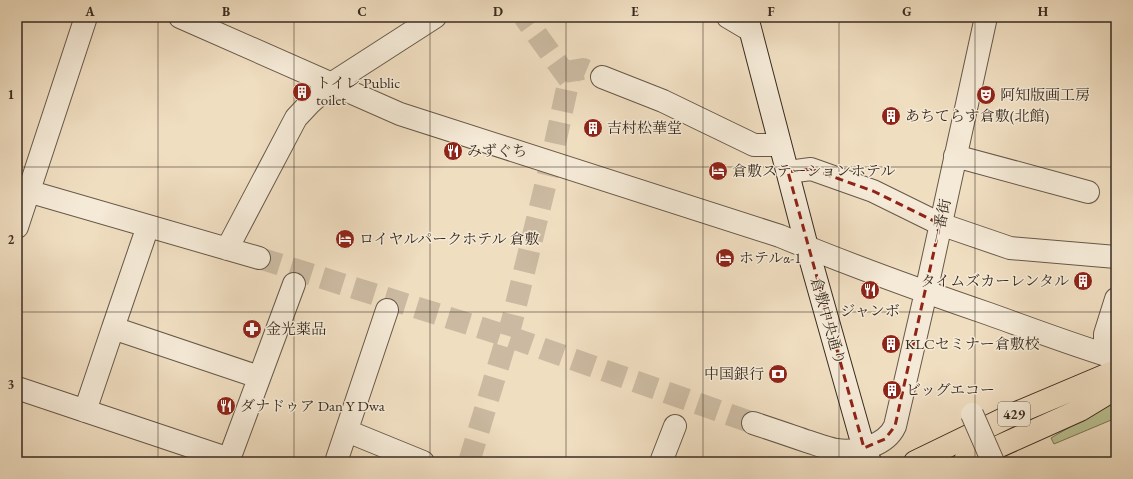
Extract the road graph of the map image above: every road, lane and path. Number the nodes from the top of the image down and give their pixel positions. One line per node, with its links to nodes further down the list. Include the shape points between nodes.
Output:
1 (86, 17): 12 (street)
2 (435, 17): 8 (street)
3 (728, 17): 6 (street)
4 (986, 17): 10 (street, 一番街)
5 (183, 18): 8 (street)
6 (749, 24): 9 (street, 倉敷中央通り)
7 (602, 77): 9 (street, via 664,101 754,145)
8 (331, 84): 17 (street, via 400,114 780,236); 18 (street, via 296,118)
9 (780, 144): 11 (street, 倉敷中央通り)
10 (955, 156): 13 (street); 14 (street, 一番街)
11 (788, 172): 14 (street, via 811,169 873,191); 17 (street, 倉敷中央通り)
12 (23, 190): 15 (street); 16 (street)
13 (1088, 192)
14 (940, 224): 19 (street, via 1010,248); 22 (street, 一番街)
15 (148, 226): 18 (street); 25 (street)
16 (17, 227)
17 (807, 247): 22 (street); 35 (street, 倉敷中央通り)
18 (227, 249): 20 (street)
19 (1116, 257)
20 (259, 258)
21 (294, 284): 27 (street)
22 (926, 292): 26 (street); 35 (street, 一番街, via 895,426 892,432)
23 (1116, 299): 26 (street, via 1105,334)
24 (387, 310): 34 (street)
25 (113, 328): 27 (street); 30 (street)
26 (1112, 361): 40 (highway, 429, via 1014,414)
27 (259, 377): 36 (street)
28 (1116, 385): 41 (highway, 429, via 1108,394 1080,410)
29 (17, 388): 30 (street)
30 (85, 411): 36 (street)
31 (972, 414): 42 (street, bridge)
32 (753, 423): 35 (street, via 830,449)
33 (675, 426): 39 (street)
34 (347, 431): 37 (street); 38 (street)
35 (867, 455)
36 (228, 461)
37 (336, 462)
38 (423, 462)
39 (661, 462)
40 (915, 462)
41 (964, 462)
42 (993, 462)

